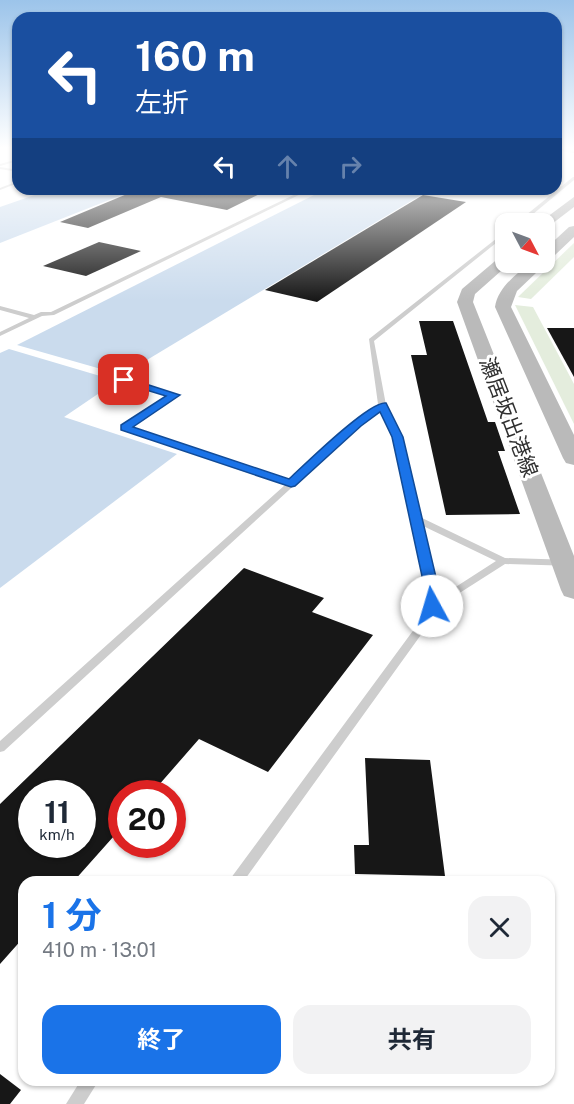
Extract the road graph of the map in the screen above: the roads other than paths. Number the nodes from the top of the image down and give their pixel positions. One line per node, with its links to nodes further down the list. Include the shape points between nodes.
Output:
1 (289, 199): 12 (lane, via 52,314)
2 (549, 199): 4 (lane)
3 (574, 201): 5 (main road)
4 (531, 213)
5 (555, 217)
6 (574, 230): 8 (main road)
7 (495, 241): 15 (lane, via 371,340)
8 (555, 248)
9 (495, 269): 20 (main road, 瀬居坂出港線, via 468,292 465,302)
10 (528, 273): 16 (main road, 瀬居坂出港線, via 507,293 503,307)
11 (0, 308): 12 (lane)
12 (34, 317): 13 (lane)
13 (0, 334)
14 (124, 380): 17 (lane, via 174,395 124,428)
15 (382, 405): 17 (lane); 18 (lane, via 397,437)
16 (574, 458)
17 (291, 484): 23 (lane)
18 (416, 519): 19 (lane); 22 (lane)
19 (503, 561): 20 (lane); 22 (lane)
20 (569, 563): 21 (main road, 瀬居坂出港線)
21 (574, 590)
22 (432, 606): 24 (lane, via 419,630)
23 (0, 748)
24 (240, 876)
25 (87, 1086): 26 (lane)
26 (74, 1104)

